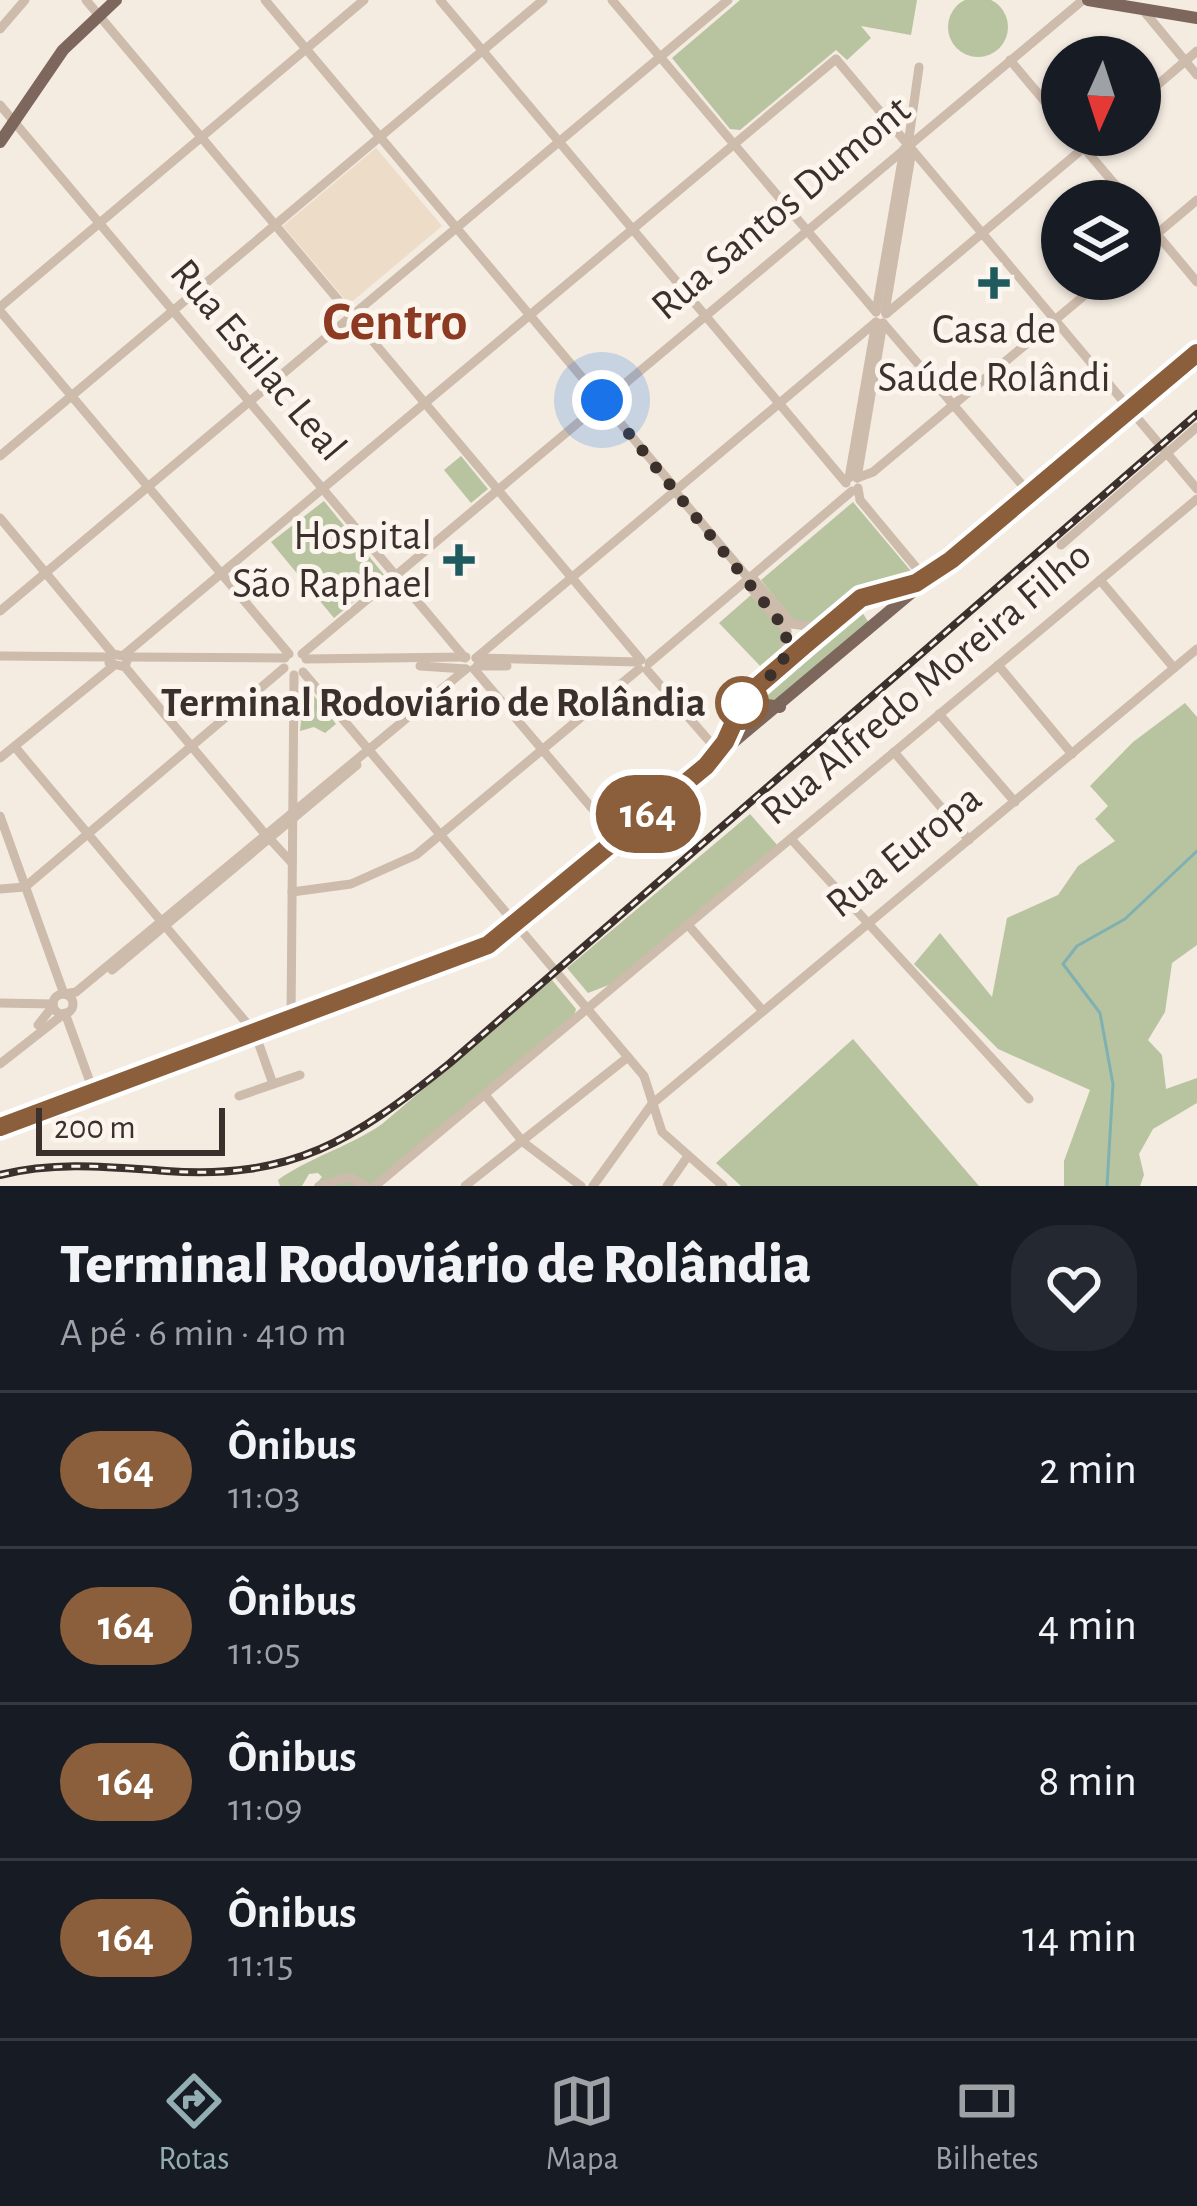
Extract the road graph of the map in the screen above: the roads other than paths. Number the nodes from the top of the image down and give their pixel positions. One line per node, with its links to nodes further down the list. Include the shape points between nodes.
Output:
1 (25, 0): 15 (street)
2 (107, 0): 13 (main road)
3 (116, 0): 13 (main road)
4 (262, 0): 16 (street)
5 (440, 0): 18 (street)
6 (544, 0): 18 (street)
7 (612, 0): 19 (street)
8 (723, 0): 19 (street)
9 (1085, 0): 12 (main road); 20 (street, Rua Santos Dumont)
10 (1116, 0): 12 (main road)
11 (358, 2): 16 (street)
12 (1142, 7): 14 (main road); 21 (street)
13 (93, 8): 26 (main road); 28 (street)
14 (1197, 16)
15 (0, 29)
16 (305, 51): 28 (street); 29 (street)
17 (1197, 51): 21 (street)
18 (483, 52): 29 (street); 30 (street)
19 (658, 55): 30 (street); 32 (street)
20 (1010, 60): 25 (street); 33 (street, Rua Santos Dumont)
21 (1185, 62): 23 (street); 24 (street)
22 (919, 67): 33 (street)
23 (1197, 76)
24 (1161, 82)
25 (1041, 97)
26 (7, 113): 27 (main road); 31 (main road); 38 (street, Rua Estilac Leal)
27 (0, 131)
28 (201, 137): 38 (street); 39 (street)
29 (378, 138): 39 (street); 40 (street)
30 (557, 140): 40 (street); 41 (street)
31 (0, 142)
32 (734, 143): 33 (street, via 836,59); 41 (street); 42 (street)
33 (908, 148): 42 (street, Rua Santos Dumont); 44 (street); 53 (street)
34 (1074, 156): 44 (street)
35 (1091, 156): 36 (street)
36 (1111, 180)
37 (1197, 200): 43 (street)
38 (99, 223): 48 (street); 49 (street, Rua Estilac Leal)
39 (274, 226): 49 (street); 50 (street)
40 (453, 227): 50 (street); 51 (street)
41 (631, 229): 51 (street); 52 (street)
42 (807, 231): 52 (street, Rua Santos Dumont); 53 (street)
43 (1161, 231)
44 (982, 232): 53 (street); 54 (street)
45 (1161, 239): 46 (street)
46 (1197, 282)
47 (1079, 300): 54 (street)
48 (0, 309): 56 (street)
49 (172, 310): 56 (street); 57 (street, Rua Estilac Leal)
50 (350, 313): 57 (street); 59 (street)
51 (528, 316): 58 (street); 59 (street)
52 (705, 316): 58 (street, Rua Santos Dumont); 60 (street)
53 (881, 317): 60 (street); 61 (street); 66 (street)
54 (1056, 320): 61 (street); 62 (street)
55 (1197, 353): 62 (main road)
56 (71, 395): 65 (street); 67 (street)
57 (248, 400): 67 (street); 68 (street, Rua Estilac Leal)
58 (601, 401): 69 (street); 71 (street, Rua Santos Dumont)
59 (425, 403): 68 (street); 71 (street)
60 (778, 404): 66 (street); 69 (street)
61 (953, 405): 66 (street); 72 (street)
62 (1130, 409): 64 (street); 72 (main road)
63 (1197, 428): 64 (street)
64 (1167, 453): 70 (street); 75 (street)
65 (0, 456)
66 (852, 484): 81 (street); 82 (street)
67 (146, 485): 77 (street); 78 (street)
68 (323, 488): 78 (street); 79 (street, Rua Estilac Leal)
69 (674, 489): 80 (street); 82 (street)
70 (1197, 489)
71 (497, 490): 79 (street, Rua Santos Dumont); 80 (street)
72 (1030, 494): 76 (main road)
73 (1197, 499): 83 (street, Rua Alfredo Moreira Filho)
74 (0, 518): 77 (street)
75 (1061, 545)
76 (951, 560): 81 (main road); 86 (main road)
77 (44, 571): 84 (street); 89 (street)
78 (221, 574): 89 (street); 90 (street)
79 (396, 575): 90 (street, Rua Santos Dumont); 91 (street, Rua Estilac Leal)
80 (572, 577): 91 (street); 93 (street)
81 (925, 578): 85 (main road, via 865,596)
82 (749, 579): 85 (street, via 802,630); 92 (street, via 787,631); 93 (street)
83 (1100, 580): 94 (street, Rua Alfredo Moreira Filho); 95 (street)
84 (1, 607)
85 (831, 623): 86 (main road, via 862,608 873,619); 92 (main road)
86 (870, 632): 97 (main road)
87 (1197, 650): 95 (street, Rua Europa)
88 (0, 658): 89 (street)
89 (119, 660): 90 (street); 99 (street); 100 (street)
90 (295, 663): 91 (street); 100 (street, Rua Santos Dumont); 101 (street); 109 (street)
91 (470, 663): 93 (street); 101 (street); 102 (street, Rua Estilac Leal)
92 (783, 663): 96 (main road)
93 (642, 665): 102 (street); 103 (street)
94 (998, 665): 98 (street, Rua Alfredo Moreira Filho); 105 (street)
95 (1174, 668): 105 (street, Rua Europa)
96 (764, 680): 97 (main road, via 761,704); 103 (main road, via 746,696)
97 (783, 706): 107 (main road)
98 (939, 714): 104 (street, Rua Alfredo Moreira Filho); 108 (street)
99 (15, 747): 106 (street); 112 (street)
100 (193, 747): 112 (street, Rua Santos Dumont); 113 (street)
101 (371, 748): 109 (street); 114 (street)
102 (542, 749): 114 (street); 115 (street, Rua Estilac Leal)
103 (718, 752): 107 (main road)
104 (894, 752): 116 (street, Rua Alfredo Moreira Filho); 117 (street)
105 (1072, 754): 108 (street, Rua Europa)
106 (0, 758)
107 (706, 766): 115 (main road)
108 (1015, 802): 117 (street, Rua Europa)
109 (292, 814): 113 (street); 118 (street)
110 (0, 816): 111 (street)
111 (2, 830): 119 (street)
112 (88, 834): 119 (street, Rua Santos Dumont); 122 (street)
113 (267, 836): 118 (street); 122 (street)
114 (441, 836): 121 (street, via 370,878); 124 (street)
115 (618, 839): 124 (main road)
116 (791, 839): 123 (street); 125 (street, Rua Alfredo Moreira Filho)
117 (969, 840): 123 (street, Rua Europa)
118 (292, 863): 121 (street)
119 (23, 888): 120 (street); 126 (street)
120 (0, 889)
121 (292, 892): 131 (street)
122 (163, 924): 126 (street); 128 (street); 132 (street)
123 (865, 925): 130 (street, Rua Europa); 141 (street)
124 (516, 926): 129 (street); 131 (main road, via 466,955)
125 (689, 926): 129 (street, Rua Alfredo Moreira Filho); 130 (street)
126 (57, 1000): 127 (street); 128 (street); 128 (street); 133 (street)
127 (0, 1003)
128 (69, 1010): 133 (street); 138 (street)
129 (589, 1011): 134 (street); 140 (street, Rua Alfredo Moreira Filho)
130 (763, 1011): 142 (street, Rua Europa)
131 (291, 1019): 132 (main road)
132 (255, 1033): 137 (street); 138 (main road)
133 (14, 1049): 135 (street)
134 (628, 1058): 142 (street); 144 (street)
135 (0, 1061)
136 (300, 1075): 137 (street)
137 (273, 1084): 139 (street)
138 (96, 1092): 143 (main road)
139 (238, 1096)
140 (486, 1096): 144 (street); 149 (street, Rua Alfredo Moreira Filho)
141 (1029, 1099)
142 (652, 1104): 145 (street, via 662,1132); 151 (street, Rua Europa)
143 (0, 1127)
144 (523, 1142): 146 (street); 150 (street)
145 (688, 1156): 152 (street); 153 (street)
146 (473, 1184)
147 (319, 1186): 148 (street, via 349,1177)
148 (366, 1186)
149 (375, 1186)
150 (580, 1186)
151 (592, 1186)
152 (667, 1186)
153 (723, 1186)

